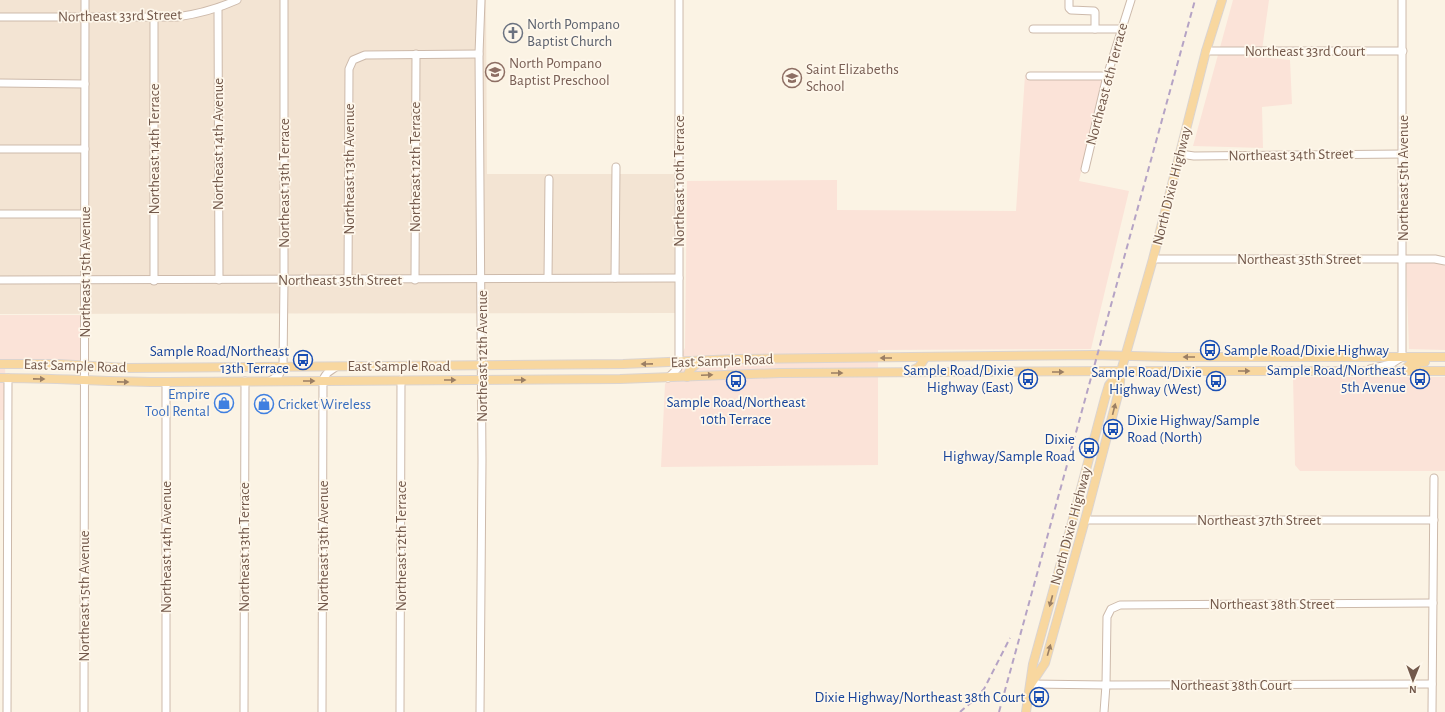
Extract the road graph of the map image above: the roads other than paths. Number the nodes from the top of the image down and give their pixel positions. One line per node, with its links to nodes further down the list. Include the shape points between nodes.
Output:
1 (85, 0): 13 (street, Northeast 15th Avenue)
2 (237, 0): 10 (street, Northeast 33rd Street)
3 (284, 0): 43 (street, Northeast 13th Terrace)
4 (481, 0): 20 (street, Northeast 12th Avenue)
5 (679, 0): 39 (street, Northeast 10th Terrace)
6 (1069, 0): 15 (street, via 1071,10 1094,10)
7 (1131, 0): 16 (street, Northeast 6th Terrace)
8 (1222, 0): 17 (main road, North Dixie Highway)
9 (1402, 0): 18 (street, Northeast 5th Avenue)
10 (218, 8): 12 (street, Northeast 33rd Street, via 177,17); 42 (street, Northeast 14th Avenue)
11 (0, 17): 13 (street, Northeast 33rd Street)
12 (154, 17): 13 (street, Northeast 33rd Street); 47 (street, Northeast 14th Terrace)
13 (85, 18): 24 (street, Northeast 15th Avenue)
14 (1033, 29): 15 (street)
15 (1095, 29): 16 (street)
16 (1122, 29): 22 (street, Northeast 6th Terrace)
17 (1206, 51): 18 (street, Northeast 33rd Court); 27 (main road, North Dixie Highway)
18 (1403, 51): 28 (street, Northeast 5th Avenue)
19 (416, 54): 20 (street); 44 (street, Northeast 13th Avenue, via 365,55 353,60 349,69); 45 (street, Northeast 12th Terrace)
20 (479, 54): 40 (street, Northeast 12th Avenue)
21 (1030, 76): 22 (street)
22 (1107, 76): 30 (street, Northeast 6th Terrace)
23 (0, 83): 24 (street)
24 (85, 84): 26 (street, Northeast 15th Avenue)
25 (0, 149): 26 (street)
26 (85, 149): 33 (street, Northeast 15th Avenue)
27 (1180, 154): 28 (street, Northeast 34th Street); 34 (main road, North Dixie Highway)
28 (1403, 154): 35 (street, Northeast 5th Avenue)
29 (616, 167): 38 (street)
30 (1085, 169)
31 (549, 179): 37 (street)
32 (0, 214): 33 (street)
33 (85, 214): 46 (street, Northeast 15th Avenue)
34 (1153, 259): 35 (street, Northeast 35th Street); 48 (main road, North Dixie Highway)
35 (1403, 259): 36 (street, Northeast 35th Street); 49 (street, Northeast 5th Avenue)
36 (1445, 261)
37 (548, 278): 38 (street, Northeast 35th Street); 40 (street, Northeast 35th Street)
38 (615, 278): 39 (street, Northeast 35th Street)
39 (679, 278): 53 (street, Northeast 10th Terrace)
40 (482, 279): 45 (street, Northeast 35th Street); 56 (street, Northeast 12th Avenue)
41 (0, 280): 46 (street, Northeast 35th Street)
42 (219, 280): 43 (street, Northeast 35th Street); 47 (street, Northeast 35th Street)
43 (284, 280): 44 (street, Northeast 35th Street); 57 (street, Northeast 13th Terrace)
44 (348, 280): 45 (street, Northeast 35th Street)
45 (416, 280)
46 (85, 281): 47 (street, Northeast 35th Street); 55 (street, Northeast 15th Avenue)
47 (154, 281)
48 (1125, 356): 49 (main road, East Sample Road, one-way to 48); 50 (main road, East Sample Road); 59 (main road, North Dixie Highway)
49 (1402, 357): 51 (main road, East Sample Road); 60 (street, via 1391,364)
50 (925, 358): 52 (main road, East Sample Road, one-way to 52); 63 (main road, via 919,367)
51 (1445, 359): 61 (main road, via 1440,362 1410,364)
52 (700, 361): 53 (main road, East Sample Road); 64 (main road, via 692,367)
53 (680, 362): 56 (main road, East Sample Road, one-way to 56); 66 (street)
54 (0, 364): 55 (main road, East Sample Road)
55 (84, 366): 57 (main road, East Sample Road); 67 (street, Northeast 15th Avenue)
56 (481, 366): 58 (main road, East Sample Road); 69 (street, Northeast 12th Avenue)
57 (282, 367): 58 (main road, East Sample Road); 71 (street, via 279,375)
58 (336, 367): 72 (street, via 327,373)
59 (1121, 371): 60 (main road, East Sample Road, one-way to 60); 63 (main road, East Sample Road, one-way to 59); 75 (main road, North Dixie Highway, one-way to 59, via 1119,391); 78 (main road, North Dixie Highway, one-way to 78, via 1109,385 1105,398 1033,664)
60 (1365, 371): 61 (main road, East Sample Road)
61 (1403, 371): 62 (main road, East Sample Road)
62 (1445, 371)
63 (907, 373): 64 (main road, East Sample Road, one-way to 63)
64 (687, 377): 66 (main road, East Sample Road)
65 (4, 378): 67 (main road, East Sample Road, one-way to 67); 81 (street)
66 (668, 378): 69 (main road, East Sample Road, one-way to 66)
67 (84, 380): 73 (main road, East Sample Road, one-way to 73); 82 (street, Northeast 15th Avenue)
68 (401, 380): 69 (main road, East Sample Road, one-way to 69); 72 (main road, East Sample Road); 86 (street, Northeast 12th Terrace)
69 (481, 380): 87 (street, Northeast 12th Avenue)
70 (245, 381): 71 (main road, East Sample Road); 73 (main road, East Sample Road); 84 (street, Northeast 13th Terrace)
71 (270, 381): 72 (main road, East Sample Road, one-way to 72)
72 (323, 381): 85 (street, Northeast 13th Avenue)
73 (166, 382): 83 (street, Northeast 14th Avenue)
74 (1434, 478): 76 (street)
75 (1085, 520): 76 (street, Northeast 37th Street); 78 (main road, North Dixie Highway, one-way to 75, via 1045,663)
76 (1434, 520): 77 (street)
77 (1433, 603): 79 (street); 80 (street, Northeast 38th Street, via 1120,605 1111,609 1107,617)
78 (1031, 684): 80 (street, Northeast 38th Court); 88 (main road, North Dixie Highway)
79 (1432, 684): 80 (street, Northeast 38th Court); 90 (street)
80 (1106, 685): 89 (street)
81 (7, 712)
82 (84, 712)
83 (166, 712)
84 (244, 712)
85 (322, 712)
86 (400, 712)
87 (480, 712)
88 (1026, 712)
89 (1104, 712)
90 (1432, 712)

